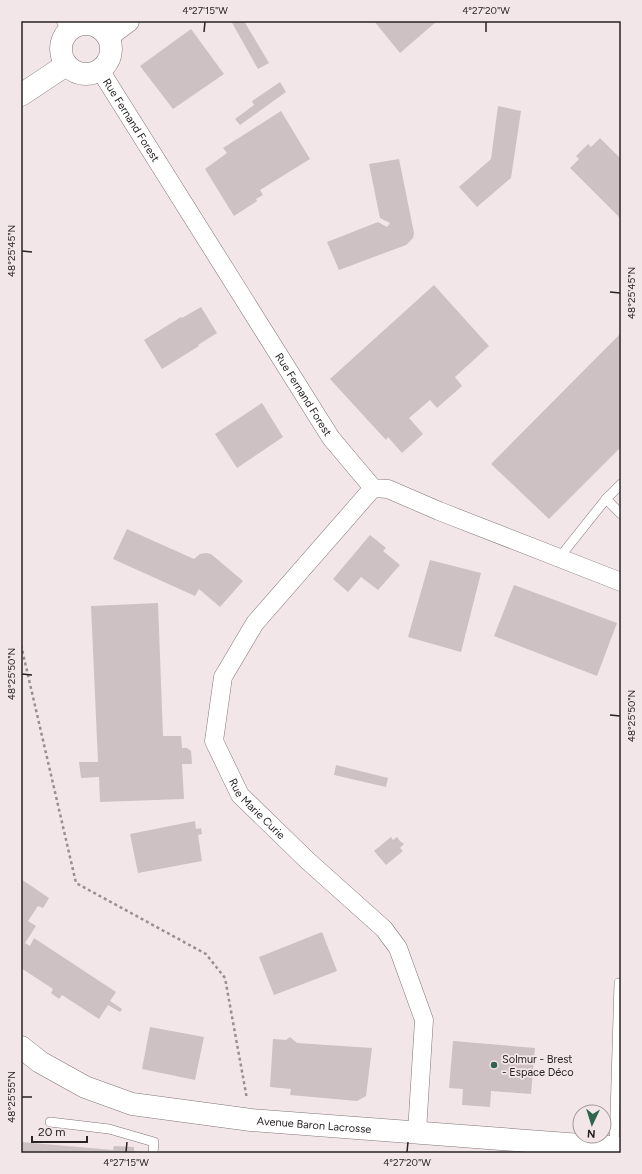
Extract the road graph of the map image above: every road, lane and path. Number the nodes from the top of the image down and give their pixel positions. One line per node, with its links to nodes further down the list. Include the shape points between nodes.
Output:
1 (128, 21): 3 (street)
2 (68, 24): 3 (street, via 95,25); 4 (street, via 60,50)
3 (108, 36): 5 (street, via 111,51 106,64)
4 (66, 65): 5 (street, via 79,73 94,73); 6 (street)
5 (100, 70): 8 (street, Rue Fernand Forest, via 332,438)
6 (21, 96)
7 (621, 484): 9 (lane)
8 (373, 488): 11 (street, via 388,489 439,512); 18 (street, Rue Marie Curie, via 255,623 223,677 214,741 240,795 384,929 398,948 424,1020)
9 (606, 499): 10 (lane); 11 (lane)
10 (621, 514)
11 (559, 558): 12 (street)
12 (621, 582)
13 (21, 645): 16 (path, via 76,883 206,954 225,978)
14 (621, 983): 19 (lane)
15 (21, 1047): 16 (street, Avenue Baron Lacrosse, via 40,1062 85,1087 132,1104)
16 (251, 1120): 18 (street, Avenue Baron Lacrosse)
17 (50, 1122): 20 (lane, via 109,1129 154,1142)
18 (417, 1132): 19 (street, Avenue Baron Lacrosse, via 518,1143)
19 (618, 1148)
20 (153, 1153)

